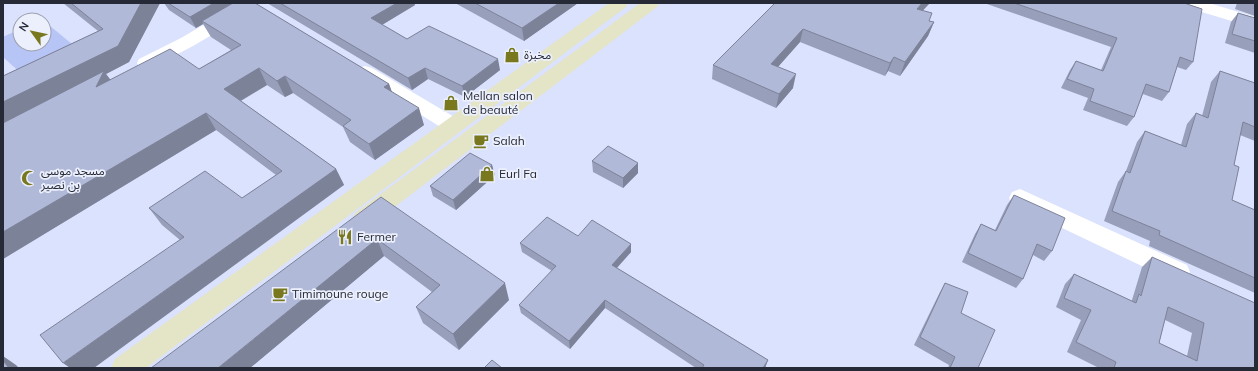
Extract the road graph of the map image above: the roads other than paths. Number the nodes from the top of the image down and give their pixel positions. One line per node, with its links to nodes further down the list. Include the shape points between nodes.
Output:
1 (620, 3): 8 (main road)
2 (651, 3): 10 (main road)
3 (1191, 3): 5 (street)
4 (246, 10): 7 (street)
5 (1255, 24)
6 (354, 65): 8 (street)
7 (129, 72)
8 (454, 126): 12 (main road)
9 (1020, 198): 11 (street)
10 (347, 230)
11 (1198, 281)
12 (125, 368)

